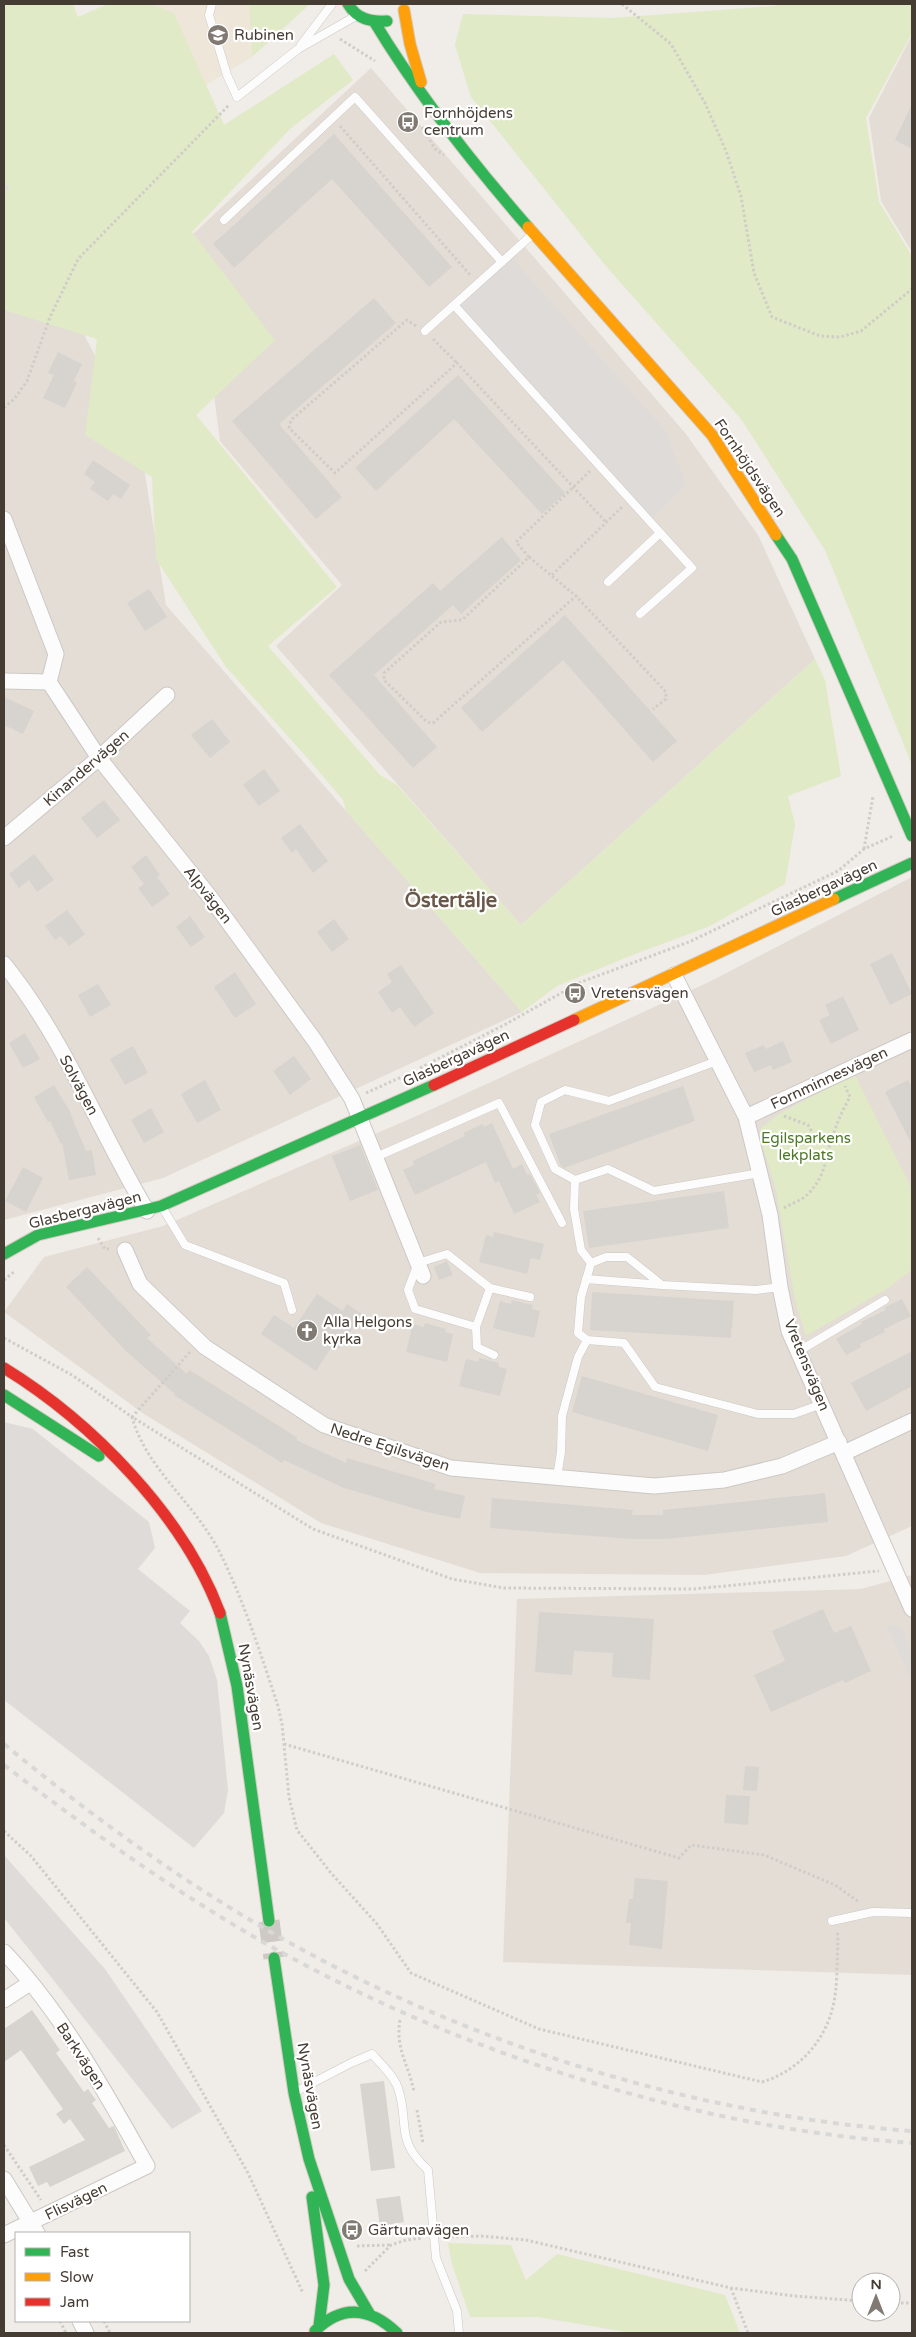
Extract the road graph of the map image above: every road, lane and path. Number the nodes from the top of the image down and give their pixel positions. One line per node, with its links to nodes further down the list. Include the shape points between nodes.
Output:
1 (212, 4): 11 (lane, via 209,15)
2 (332, 4): 9 (lane)
3 (348, 4): 6 (street)
4 (622, 4): 20 (path, via 672,44 705,103 741,196 754,273 772,317 820,336 840,338 861,331)
5 (406, 7): 7 (street, Fornhöjdsvägen, via 389,21); 12 (street, Fornhöjdsvägen, via 410,44)
6 (357, 16): 7 (street); 8 (lane)
7 (375, 23): 12 (street, Fornhöjdsvägen)
8 (328, 32): 9 (lane); 10 (path)
9 (298, 49): 11 (lane)
10 (379, 64)
11 (237, 97): 24 (path, via 78,259 50,317 27,381)
12 (426, 98): 17 (street, Fornhöjdsvägen, via 490,183)
13 (332, 116): 16 (lane); 18 (lane, via 354,97); 19 (path)
14 (417, 119): 15 (path, via 435,149)
15 (447, 157)
16 (224, 220)
17 (535, 233): 18 (lane); 41 (street, Fornhöjdsvägen, via 712,435 792,559)
18 (502, 262): 19 (lane)
19 (478, 284): 21 (lane)
20 (912, 289)
21 (454, 304): 22 (lane); 25 (lane)
22 (425, 331): 23 (path); 23 (path, via 407,320 291,420 289,428 335,474)
23 (457, 363): 26 (path)
24 (4, 408)
25 (598, 464): 26 (path); 27 (lane)
26 (574, 487): 29 (path); 31 (path, via 516,542)
27 (630, 500): 29 (path); 30 (lane)
28 (4, 519): 36 (street, via 56,654)
29 (606, 522): 33 (path, via 551,574)
30 (660, 533): 32 (lane); 34 (lane, via 692,568)
31 (529, 557): 33 (path); 33 (path, via 462,620 441,622 384,673 384,680 427,722 433,722)
32 (608, 582)
33 (576, 596): 38 (path, via 666,692 666,699)
34 (640, 614)
35 (4, 681): 36 (street)
36 (49, 682): 39 (street, Alpvägen)
37 (167, 695): 39 (street, Kinandervägen)
38 (654, 709)
39 (99, 758): 42 (street, Kinandervägen); 50 (street, Alpvägen, via 216,905 315,1041)
40 (874, 792): 43 (path)
41 (911, 832): 43 (path)
42 (4, 838)
43 (864, 849): 50 (path, via 838,871 689,942 581,982 420,1068)
44 (912, 863): 46 (street, Glasbergavägen)
45 (4, 964): 58 (street, Solvägen, via 27,993)
46 (674, 975): 48 (street, Vretensvägen); 53 (street, Glasbergavägen)
47 (912, 1040): 49 (street, Fornminnesvägen)
48 (717, 1061): 52 (street, Vretensvägen); 57 (lane, via 609,1101 565,1090 541,1102 535,1125 555,1169)
49 (840, 1073): 51 (street, Fornminnesvägen); 54 (path, via 850,1097)
50 (352, 1099): 53 (street, Alpvägen)
51 (773, 1105): 52 (street, Fornminnesvägen); 54 (path, via 777,1114 808,1125 816,1139)
52 (746, 1117): 56 (street, Vretensvägen)
53 (360, 1119): 55 (street, Alpvägen); 58 (street, Glasbergavägen)
54 (830, 1142): 59 (path, via 827,1162 807,1195)
55 (376, 1157): 60 (lane, via 499,1103); 64 (street, Alpvägen)
56 (760, 1173): 57 (lane, via 654,1191 608,1169); 59 (street, Vretensvägen)
57 (575, 1180): 63 (lane, via 574,1208 580,1250)
58 (154, 1208): 62 (street, Glasbergavägen, via 38,1235); 71 (lane, via 185,1245 284,1283)
59 (770, 1215): 67 (street, Vretensvägen)
60 (562, 1223)
61 (125, 1250): 74 (street, Nedre Egilsvägen, via 140,1284)
62 (4, 1254)
63 (591, 1263): 65 (lane); 66 (lane, via 606,1257 627,1257)
64 (421, 1269): 68 (lane, via 447,1254); 72 (lane, via 408,1290 415,1309)
65 (586, 1279): 66 (lane); 73 (lane, via 578,1333)
66 (662, 1285): 67 (lane, via 756,1290)
67 (780, 1287): 75 (street, Vretensvägen, via 789,1331)
68 (490, 1288): 69 (lane); 72 (lane)
69 (530, 1297)
70 (885, 1300): 75 (lane)
71 (292, 1310)
72 (476, 1327): 76 (lane, via 477,1347)
73 (587, 1340): 79 (lane, via 624,1343 655,1387 758,1414 794,1414); 82 (lane, via 578,1357 562,1416)
74 (200, 1342): 82 (street, Nedre Egilsvägen, via 324,1425 451,1468); 84 (path, via 132,1417 314,1529 452,1579 504,1588 694,1589)
75 (799, 1351): 79 (street, Vretensvägen)
76 (494, 1355)
77 (4, 1368): 83 (street, Nynäsvägen, via 46,1395 81,1424)
78 (4, 1395): 83 (street, Nynäsvägen)
79 (822, 1404): 81 (street, Vretensvägen)
80 (912, 1420): 81 (street, Nedre Egilsvägen)
81 (842, 1448): 82 (street, Nedre Egilsvägen, via 724,1480 654,1486); 84 (street, Vretensvägen)
82 (557, 1477)
83 (138, 1484): 90 (street, Nynäsvägen, via 185,1539 202,1570 222,1623 244,1734)
84 (895, 1569): 85 (street, Vretensvägen)
85 (912, 1609)
86 (284, 1744): 88 (path, via 679,1858 691,1845 764,1855 835,1885)
87 (4, 1831): 113 (path, via 31,1856 157,2012 248,2173)
88 (873, 1912): 89 (lane); 91 (lane)
89 (912, 1913)
90 (269, 1921)
91 (832, 1921): 94 (path, via 838,1936 833,2009 820,2038 797,2064 778,2077 762,2082 539,2029)
92 (4, 1952): 95 (street, Barkvägen)
93 (274, 1958): 97 (street, Nynäsvägen)
94 (411, 1973)
95 (30, 1983): 96 (street); 100 (street, Barkvägen, via 78,2050)
96 (4, 2000)
97 (294, 2093): 99 (street, Nynäsvägen); 105 (lane, via 372,2054 398,2088 405,2137 416,2159 428,2170)
98 (4, 2145): 102 (path)
99 (309, 2159): 110 (street, Nynäsvägen); 111 (street, Nynäsvägen, via 314,2224)
100 (147, 2166): 102 (street, Flisvägen)
101 (4, 2179): 103 (street)
102 (48, 2214): 103 (street, Flisvägen)
103 (35, 2228): 104 (street, Flisvägen)
104 (17, 2232)
105 (434, 2237): 106 (path); 112 (path, via 481,2236 526,2240); 120 (lane, via 436,2258 457,2311)
106 (391, 2245): 107 (path, via 355,2246); 109 (path)
107 (356, 2252)
108 (360, 2265): 109 (path)
109 (363, 2273): 110 (path)
110 (349, 2279): 116 (street, Nynäsvägen)
111 (324, 2285): 113 (path); 118 (street, Nynäsvägen)
112 (730, 2288): 115 (path); 121 (path)
113 (302, 2291): 114 (path)
114 (304, 2298)
115 (851, 2300)
116 (369, 2313): 117 (street); 118 (street, via 337,2314)
117 (393, 2329): 119 (street)
118 (316, 2330)
119 (406, 2333)
120 (459, 2333)
121 (748, 2333)

